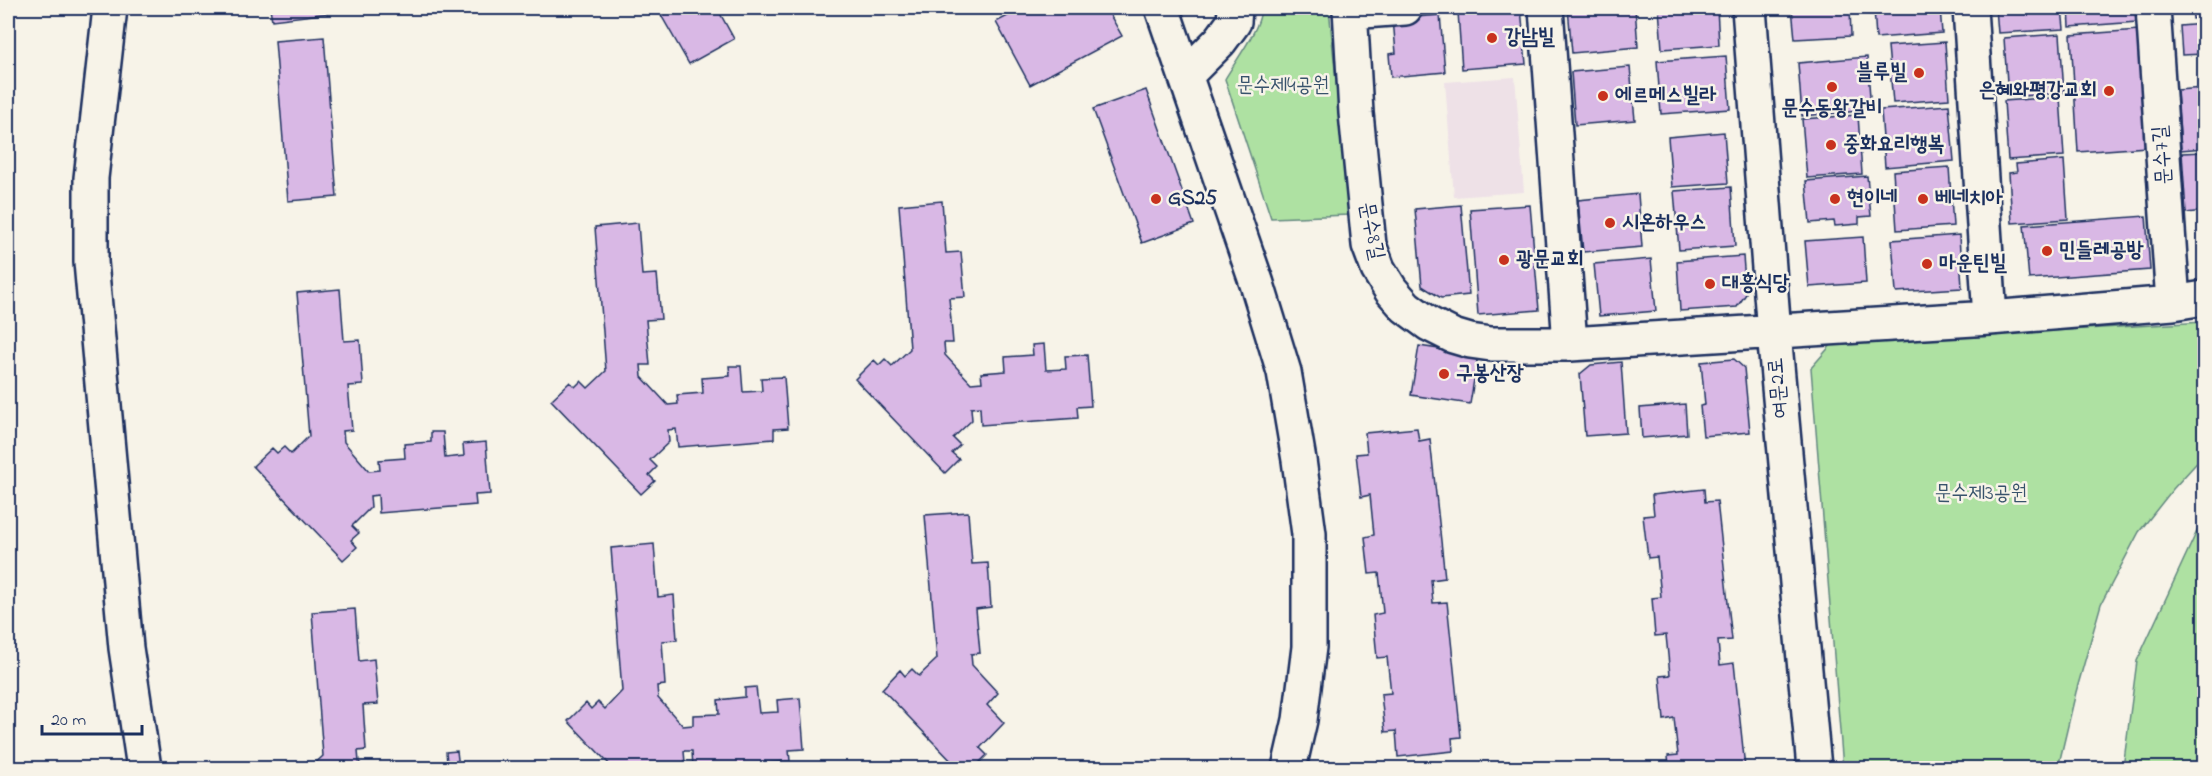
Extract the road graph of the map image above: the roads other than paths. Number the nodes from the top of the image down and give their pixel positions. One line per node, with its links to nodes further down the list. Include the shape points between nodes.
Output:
1 (110, 8): 16 (street, via 92,178 91,262 126,648)
2 (1162, 8): 10 (street)
3 (1235, 8): 10 (street, via 1234,22)
4 (1405, 8): 9 (street)
5 (1546, 8): 15 (street)
6 (1749, 8): 14 (street, 여문2로)
7 (1970, 8): 13 (street)
8 (2153, 8): 12 (street, 문수7길)
9 (1350, 10): 15 (street, 문수8길, via 1365,219 1369,245 1391,290 1406,307 1453,336 1491,344)
10 (1186, 75): 17 (street, via 1284,372 1299,460 1309,534 1309,647 1300,720)
11 (2205, 298): 12 (street)
12 (2173, 303): 13 (street)
13 (1990, 318): 14 (street)
14 (1774, 333): 15 (street, 문수8길); 18 (street, 여문2로)
15 (1570, 344)
16 (144, 768)
17 (1288, 768)
18 (1814, 768)

